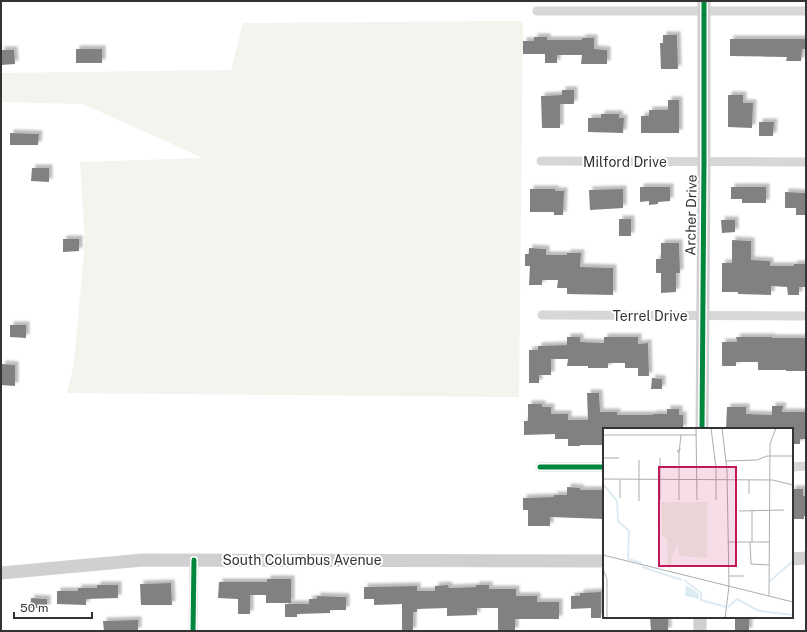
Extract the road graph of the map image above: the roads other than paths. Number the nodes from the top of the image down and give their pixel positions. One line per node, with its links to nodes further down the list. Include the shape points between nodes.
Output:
1 (704, 6): 2 (street); 3 (street); 5 (main road, Archer Drive)
2 (537, 11)
3 (806, 11)
4 (540, 161): 5 (street, Milford Drive)
5 (704, 162): 6 (street, Milford Drive); 8 (main road, Archer Drive)
6 (806, 162)
7 (542, 315): 8 (street, Terrel Drive)
8 (702, 316): 9 (street, Terrel Drive); 10 (main road, Archer Drive)
9 (806, 316)
10 (702, 428)
11 (806, 466): 14 (street)
12 (540, 467): 13 (street)
13 (603, 467)
14 (793, 467)
15 (806, 558): 16 (main road)
16 (793, 559)
17 (194, 560): 18 (main road, South Columbus Avenue); 19 (main road, South Columbus Avenue, via 129,561); 21 (street)
18 (603, 560)
19 (1, 573)
20 (700, 618): 22 (main road)
21 (193, 631)
22 (700, 631)

